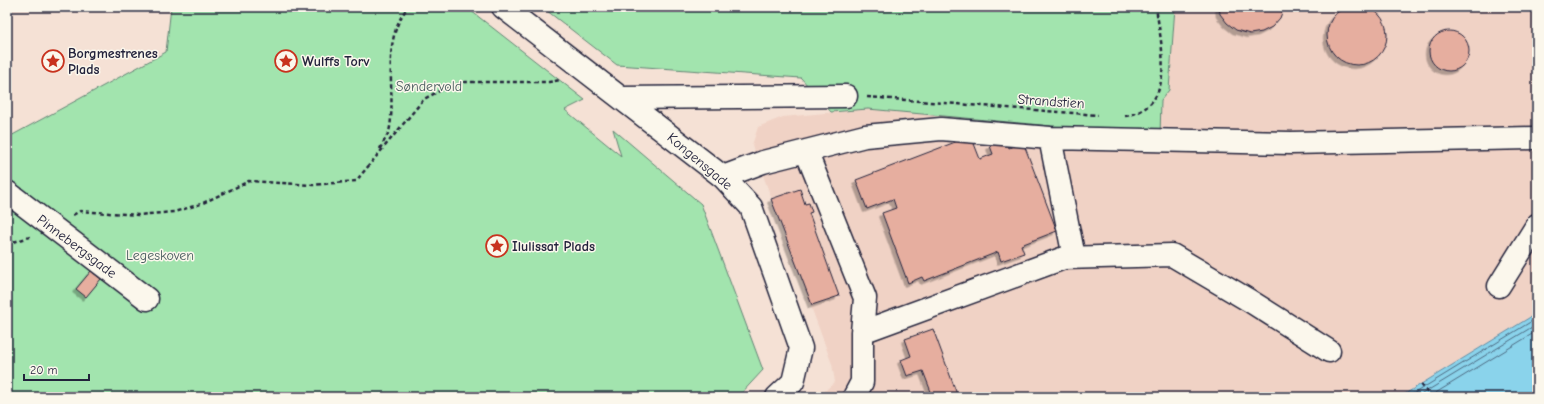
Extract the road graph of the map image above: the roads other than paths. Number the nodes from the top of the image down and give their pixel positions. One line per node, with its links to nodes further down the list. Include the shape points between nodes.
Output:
1 (503, 7): 3 (street, Kongensgade)
2 (846, 96): 3 (street)
3 (621, 98): 7 (street, Kongensgade)
4 (1050, 138): 5 (street, via 1291,143); 6 (street, via 941,129 865,136); 10 (street)
5 (1537, 138)
6 (806, 151): 7 (street, via 763,162); 13 (street, via 865,298)
7 (722, 177): 15 (street, Kongensgade, via 751,207 801,348 793,382)
8 (7, 192): 12 (street, Pinnebergsgade)
9 (1537, 225): 11 (street)
10 (1074, 257): 13 (street, via 1064,258); 14 (street, via 1172,255)
11 (1499, 286)
12 (147, 298)
13 (862, 332): 16 (street, via 862,382)
14 (1329, 351)
15 (776, 397)
16 (854, 397)

